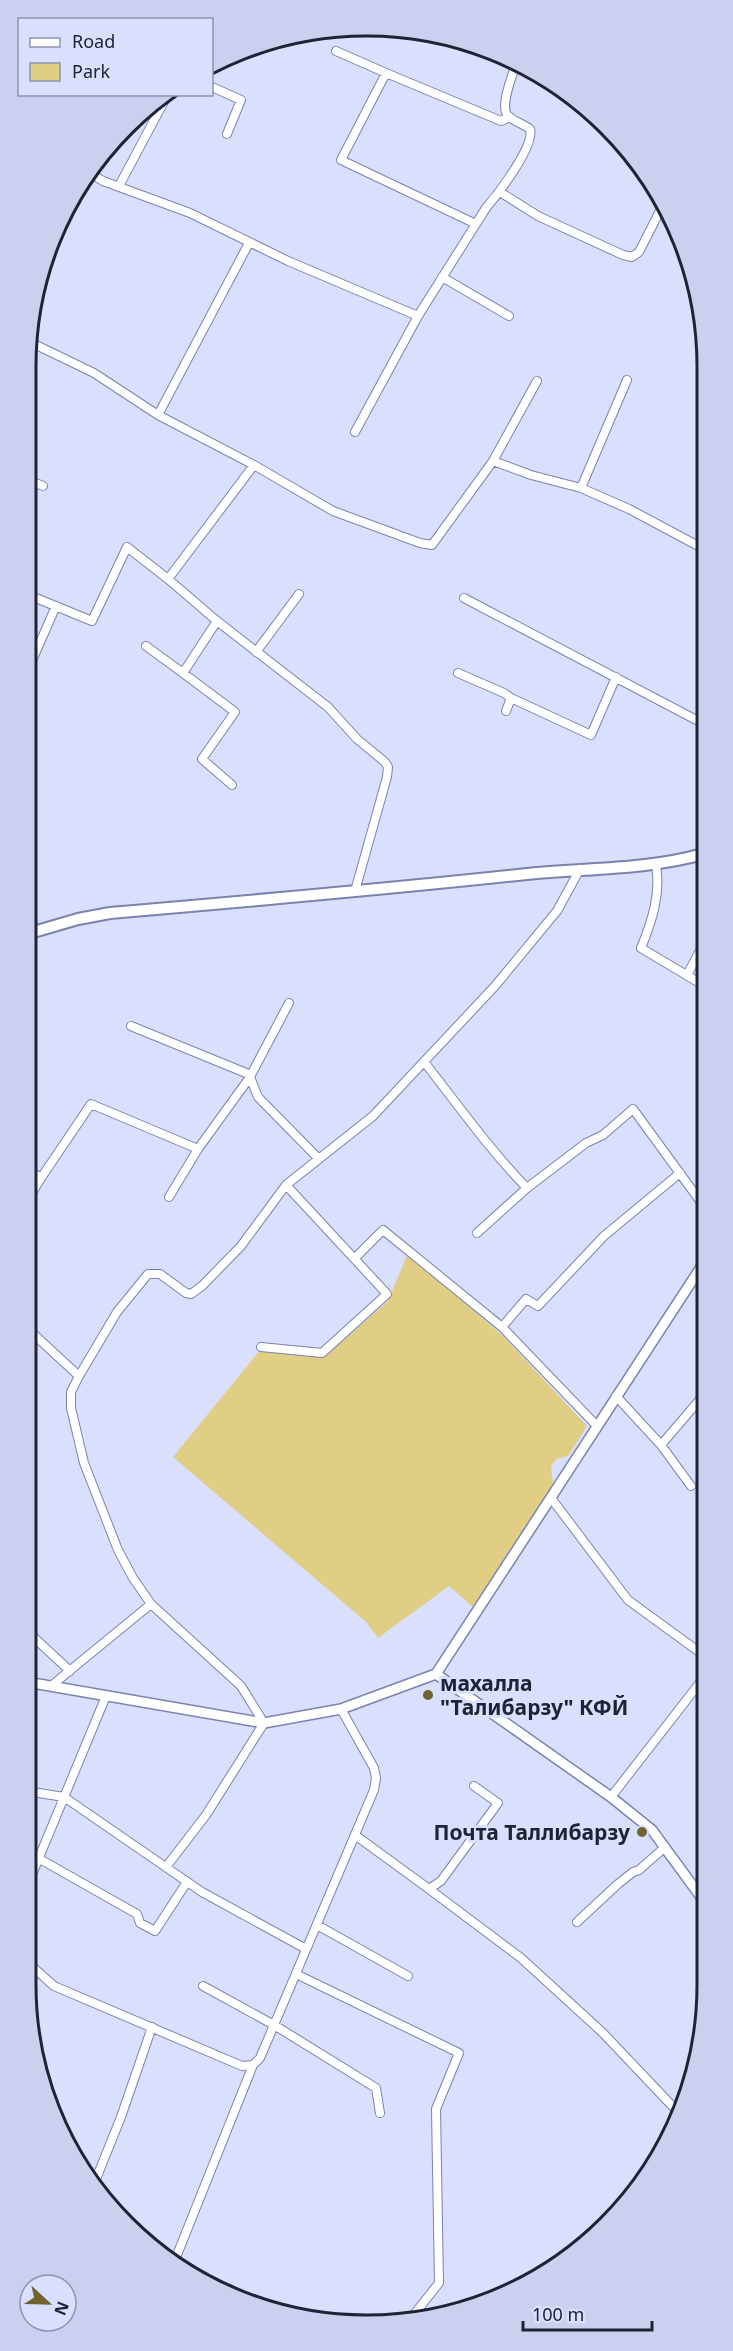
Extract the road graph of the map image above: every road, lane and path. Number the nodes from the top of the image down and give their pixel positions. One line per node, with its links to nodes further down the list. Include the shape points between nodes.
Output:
1 (336, 51): 3 (street)
2 (514, 70): 6 (street, via 505,101)
3 (386, 73): 6 (street, via 501,121); 12 (street, via 341,160)
4 (213, 87): 7 (street, via 241,100)
5 (161, 108): 9 (street)
6 (510, 117): 10 (street, via 528,127 531,138)
7 (227, 134)
8 (96, 177): 9 (street)
9 (119, 186): 13 (street, via 190,213)
10 (500, 192): 11 (street, via 538,216 632,257 639,252); 12 (street)
11 (659, 213)
12 (476, 224): 14 (street)
13 (249, 243): 15 (street); 20 (street)
14 (442, 277): 15 (street); 16 (street)
15 (418, 316): 21 (street)
16 (509, 316)
17 (37, 345): 20 (street, via 94,373)
18 (627, 380): 26 (street)
19 (537, 381): 22 (street)
20 (158, 415): 23 (street)
21 (355, 432)
22 (493, 461): 23 (street, via 432,545 333,511); 26 (street)
23 (254, 465): 28 (street)
24 (36, 483): 25 (street)
25 (43, 486)
26 (581, 488): 27 (street)
27 (697, 545)
28 (168, 579): 32 (street, via 127,547 92,621); 33 (street)
29 (299, 594): 36 (street)
30 (36, 598): 32 (street)
31 (464, 598): 39 (street)
32 (56, 606): 35 (street)
33 (217, 621): 36 (street); 37 (street)
34 (146, 646): 37 (street)
35 (36, 652)
36 (256, 652): 47 (street, via 328,707 388,767)
37 (183, 673): 43 (street, via 235,712 202,759)
38 (458, 673): 40 (street)
39 (616, 677): 40 (street, via 591,735); 42 (street)
40 (511, 698): 41 (street)
41 (506, 711)
42 (697, 720)
43 (232, 784)
44 (697, 855): 45 (main road)
45 (656, 865): 46 (main road); 50 (street, via 659,883 641,948)
46 (579, 869): 47 (main road); 54 (street, via 557,911)
47 (355, 891): 48 (main road, via 110,913)
48 (36, 931)
49 (697, 956): 50 (street)
50 (687, 975): 51 (street)
51 (697, 982)
52 (289, 1003): 55 (street)
53 (131, 1026): 55 (street)
54 (425, 1062): 57 (street, via 373,1116); 63 (street, via 495,1156)
55 (251, 1076): 56 (street); 57 (street, via 258,1097)
56 (198, 1149): 60 (street, via 91,1104); 64 (street)
57 (318, 1158): 62 (street)
58 (680, 1173): 63 (street, via 633,1109 603,1135 586,1143); 65 (street); 69 (street, via 604,1236 538,1306 526,1299)
59 (36, 1175): 60 (street)
60 (40, 1178): 61 (street)
61 (36, 1185)
62 (286, 1185): 67 (street); 72 (street, via 241,1246 195,1292 186,1293 160,1274 148,1274 117,1312)
63 (526, 1188): 66 (street)
64 (169, 1197)
65 (697, 1197)
66 (477, 1233)
67 (355, 1258): 69 (street, via 383,1230); 71 (street, via 387,1294 322,1353)
68 (697, 1273): 73 (street)
69 (502, 1327): 75 (street)
70 (36, 1336): 72 (street)
71 (261, 1347)
72 (79, 1376): 79 (street, via 71,1392 71,1408 84,1463 118,1550)
73 (616, 1396): 75 (street); 76 (street)
74 (697, 1403): 76 (street)
75 (597, 1426): 78 (street)
76 (660, 1445): 77 (street)
77 (691, 1486)
78 (552, 1498): 81 (street, via 628,1599); 83 (street)
79 (151, 1604): 82 (street); 89 (street, via 241,1686)
80 (36, 1639): 82 (street)
81 (697, 1650)
82 (70, 1671): 85 (street)
83 (436, 1674): 88 (street); 93 (street)
84 (36, 1684): 85 (street)
85 (51, 1686): 87 (street)
86 (697, 1686): 93 (street)
87 (106, 1696): 89 (street); 92 (street)
88 (341, 1709): 89 (street); 94 (street, via 376,1778)
89 (264, 1723): 98 (street, via 206,1815)
90 (474, 1786): 100 (street, via 498,1803 441,1881)
91 (36, 1793): 92 (street)
92 (64, 1797): 96 (street); 98 (street)
93 (611, 1797): 95 (street, via 652,1830)
94 (355, 1835): 100 (street); 103 (street)
95 (663, 1848): 101 (street); 102 (street)
96 (38, 1858): 97 (street); 99 (street, via 137,1914 140,1923 155,1931)
97 (36, 1863)
98 (166, 1867): 99 (street)
99 (187, 1882): 104 (street)
100 (429, 1888): 112 (street, via 521,1958 603,2033)
101 (697, 1892)
102 (577, 1922)
103 (317, 1925): 104 (street); 107 (street)
104 (306, 1949): 106 (street)
105 (36, 1970): 110 (street, via 54,1986)
106 (296, 1974): 109 (street); 116 (street, via 459,2053 436,2109 439,2283)
107 (408, 1976)
108 (203, 1986): 109 (street)
109 (274, 2025): 111 (street); 113 (street, via 376,2088)
110 (152, 2027): 111 (street, via 242,2066); 114 (street)
111 (253, 2065): 115 (street)
112 (673, 2107)
113 (380, 2112)
114 (97, 2176)
115 (178, 2256)
116 (417, 2311)

